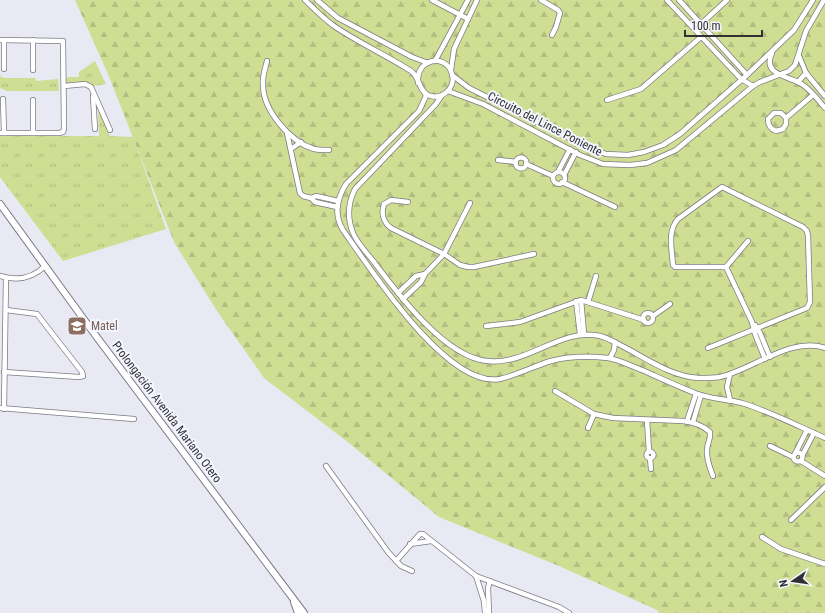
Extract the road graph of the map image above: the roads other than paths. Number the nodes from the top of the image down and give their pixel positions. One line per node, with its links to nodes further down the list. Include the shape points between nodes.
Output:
1 (305, 0): 32 (street, via 333,25 411,71)
2 (317, 0): 23 (street, via 338,18)
3 (432, 0): 12 (street)
4 (468, 0): 12 (street)
5 (478, 0): 13 (street)
6 (542, 0): 15 (street, via 560,13)
7 (667, 0): 16 (street)
8 (679, 0): 14 (street)
9 (727, 0): 14 (street)
10 (813, 0): 19 (street, Circuito del Lince Poniente, via 794,30)
11 (824, 0): 20 (street, Circuito del Lince Poniente, via 806,30)
12 (460, 15): 13 (street); 22 (street)
13 (468, 19): 26 (street, via 454,49)
14 (701, 24): 28 (street)
15 (552, 35)
16 (701, 37): 30 (street); 43 (street, via 641,89)
17 (2, 40): 18 (street); 24 (street)
18 (33, 40): 25 (street); 33 (street, via 63,41)
19 (775, 50): 28 (street, Circuito del Lince Poniente); 29 (street, via 771,54 770,63)
20 (799, 55): 27 (street); 29 (street, Circuito del Lince Poniente, via 789,71)
21 (267, 61): 50 (street, via 263,80 264,97)
22 (435, 61): 23 (street); 26 (street, via 447,65)
23 (428, 63): 32 (street, via 418,74)
24 (4, 69)
25 (33, 70)
26 (452, 72): 30 (street, Circuito del Lince Poniente, via 469,88 585,146 606,154 628,155 663,145 680,134); 35 (street, via 453,82)
27 (806, 73): 31 (street); 38 (street)
28 (747, 75): 30 (street, Circuito del Lince Poniente)
29 (778, 75): 31 (street); 34 (street, Circuito del Lince Poniente)
30 (742, 79): 34 (street)
31 (798, 82): 40 (street)
32 (418, 83): 37 (street)
33 (64, 86): 36 (street, via 85,84); 49 (street, via 63,132)
34 (752, 86): 55 (street, Circuito del Lince Poniente, via 676,150 647,163 603,164)
35 (448, 91): 39 (street); 53 (street, Circuito del Lince Poniente, via 483,104)
36 (93, 92): 46 (street); 47 (street)
37 (425, 93): 39 (street, via 433,96); 62 (street, via 426,96 418,111 346,184)
38 (824, 94)
39 (442, 95): 77 (street, via 367,175 351,197 349,214 353,234)
40 (813, 95): 44 (street); 45 (street)
41 (3, 99): 48 (street)
42 (33, 100): 49 (street)
43 (607, 100)
44 (825, 108)
45 (786, 118): 45 (street, via 776,112 770,116 768,124 773,130 781,130 786,124)
46 (94, 129)
47 (110, 130)
48 (2, 133): 49 (street)
49 (33, 133)
50 (287, 133): 51 (street); 52 (street)
51 (301, 142): 52 (street); 54 (street, via 312,148)
52 (291, 149): 61 (street, via 299,192)
53 (570, 149): 55 (street, Circuito del Lince Poniente); 57 (street)
54 (329, 150)
55 (576, 152): 58 (street)
56 (498, 160): 59 (street, via 516,162 521,157 525,159 526,164)
57 (558, 172): 58 (street); 59 (street)
58 (564, 175): 60 (street)
59 (553, 176): 60 (street, via 555,182)
60 (562, 182): 67 (street)
61 (311, 198): 62 (street, via 316,196); 66 (street, via 315,202)
62 (338, 201): 66 (street)
63 (408, 202): 69 (street, via 391,200 384,204 382,215 386,223 391,228)
64 (0, 204): 71 (street, Prolongación Avenida Mariano Otero)
65 (470, 204): 69 (street)
66 (336, 207): 90 (street, via 336,215 343,230 391,298 436,348 474,376 490,380 499,379 560,359)
67 (615, 208)
68 (748, 241): 72 (street)
69 (444, 254): 70 (street, via 460,265 468,267); 73 (street)
70 (534, 254)
71 (45, 266): 76 (street, via 30,277); 124 (street, Prolongación Avenida Mariano Otero)
72 (726, 267): 84 (street); 84 (street, via 674,267 671,232 672,225 678,219 722,187 807,231 809,305)
73 (425, 274): 77 (street, via 416,276); 78 (street, via 421,282)
74 (0, 276): 76 (street)
75 (596, 276): 80 (street)
76 (6, 278): 82 (street)
77 (398, 294): 78 (street)
78 (403, 299): 85 (street, via 434,331 456,349 471,358 486,361 515,359)
79 (579, 301): 80 (street); 83 (street, via 520,322); 85 (street)
80 (588, 302): 81 (street, via 650,323 653,316)
81 (670, 304)
82 (6, 310): 92 (street); 92 (street, via 37,314 83,376)
83 (486, 326)
84 (755, 328): 87 (street); 89 (street); 91 (street)
85 (582, 334): 86 (street, via 599,336)
86 (615, 342): 90 (street); 93 (street, via 679,375 706,378)
87 (708, 348)
88 (825, 348): 89 (street, via 797,346)
89 (770, 357): 91 (street)
90 (610, 358): 95 (street)
91 (765, 359): 93 (street)
92 (4, 372): 97 (street)
93 (730, 374): 96 (street, via 726,386)
94 (555, 391): 98 (street)
95 (698, 394): 96 (street); 101 (street); 102 (street)
96 (730, 400): 104 (street)
97 (2, 408): 99 (street)
98 (594, 414): 100 (street); 103 (street)
99 (134, 419)
100 (647, 420): 101 (street); 111 (street, via 649,451 653,454 650,458)
101 (687, 421): 102 (street)
102 (693, 422): 112 (street, via 710,432 707,458)
103 (588, 428)
104 (807, 430): 105 (street); 108 (street)
105 (814, 433): 106 (street); 109 (street)
106 (825, 438)
107 (770, 446): 108 (street)
108 (794, 455): 109 (street, via 800,453); 109 (street, via 795,461)
109 (802, 459): 113 (street)
110 (326, 466): 119 (street)
111 (651, 469)
112 (713, 476)
113 (825, 476)
114 (825, 487): 115 (street)
115 (791, 520)
116 (762, 537): 120 (street, via 781,549)
117 (432, 541): 118 (street); 118 (street, via 420,534); 122 (street)
118 (410, 544): 119 (street)
119 (396, 561): 121 (street)
120 (825, 564)
121 (412, 571)
122 (476, 576): 123 (street); 127 (street)
123 (490, 581): 128 (street); 129 (street)
124 (291, 595): 125 (street); 126 (street, Prolongación Avenida Mariano Otero)
125 (298, 613)
126 (304, 613)
127 (485, 613)
128 (489, 613)
129 (570, 613)

